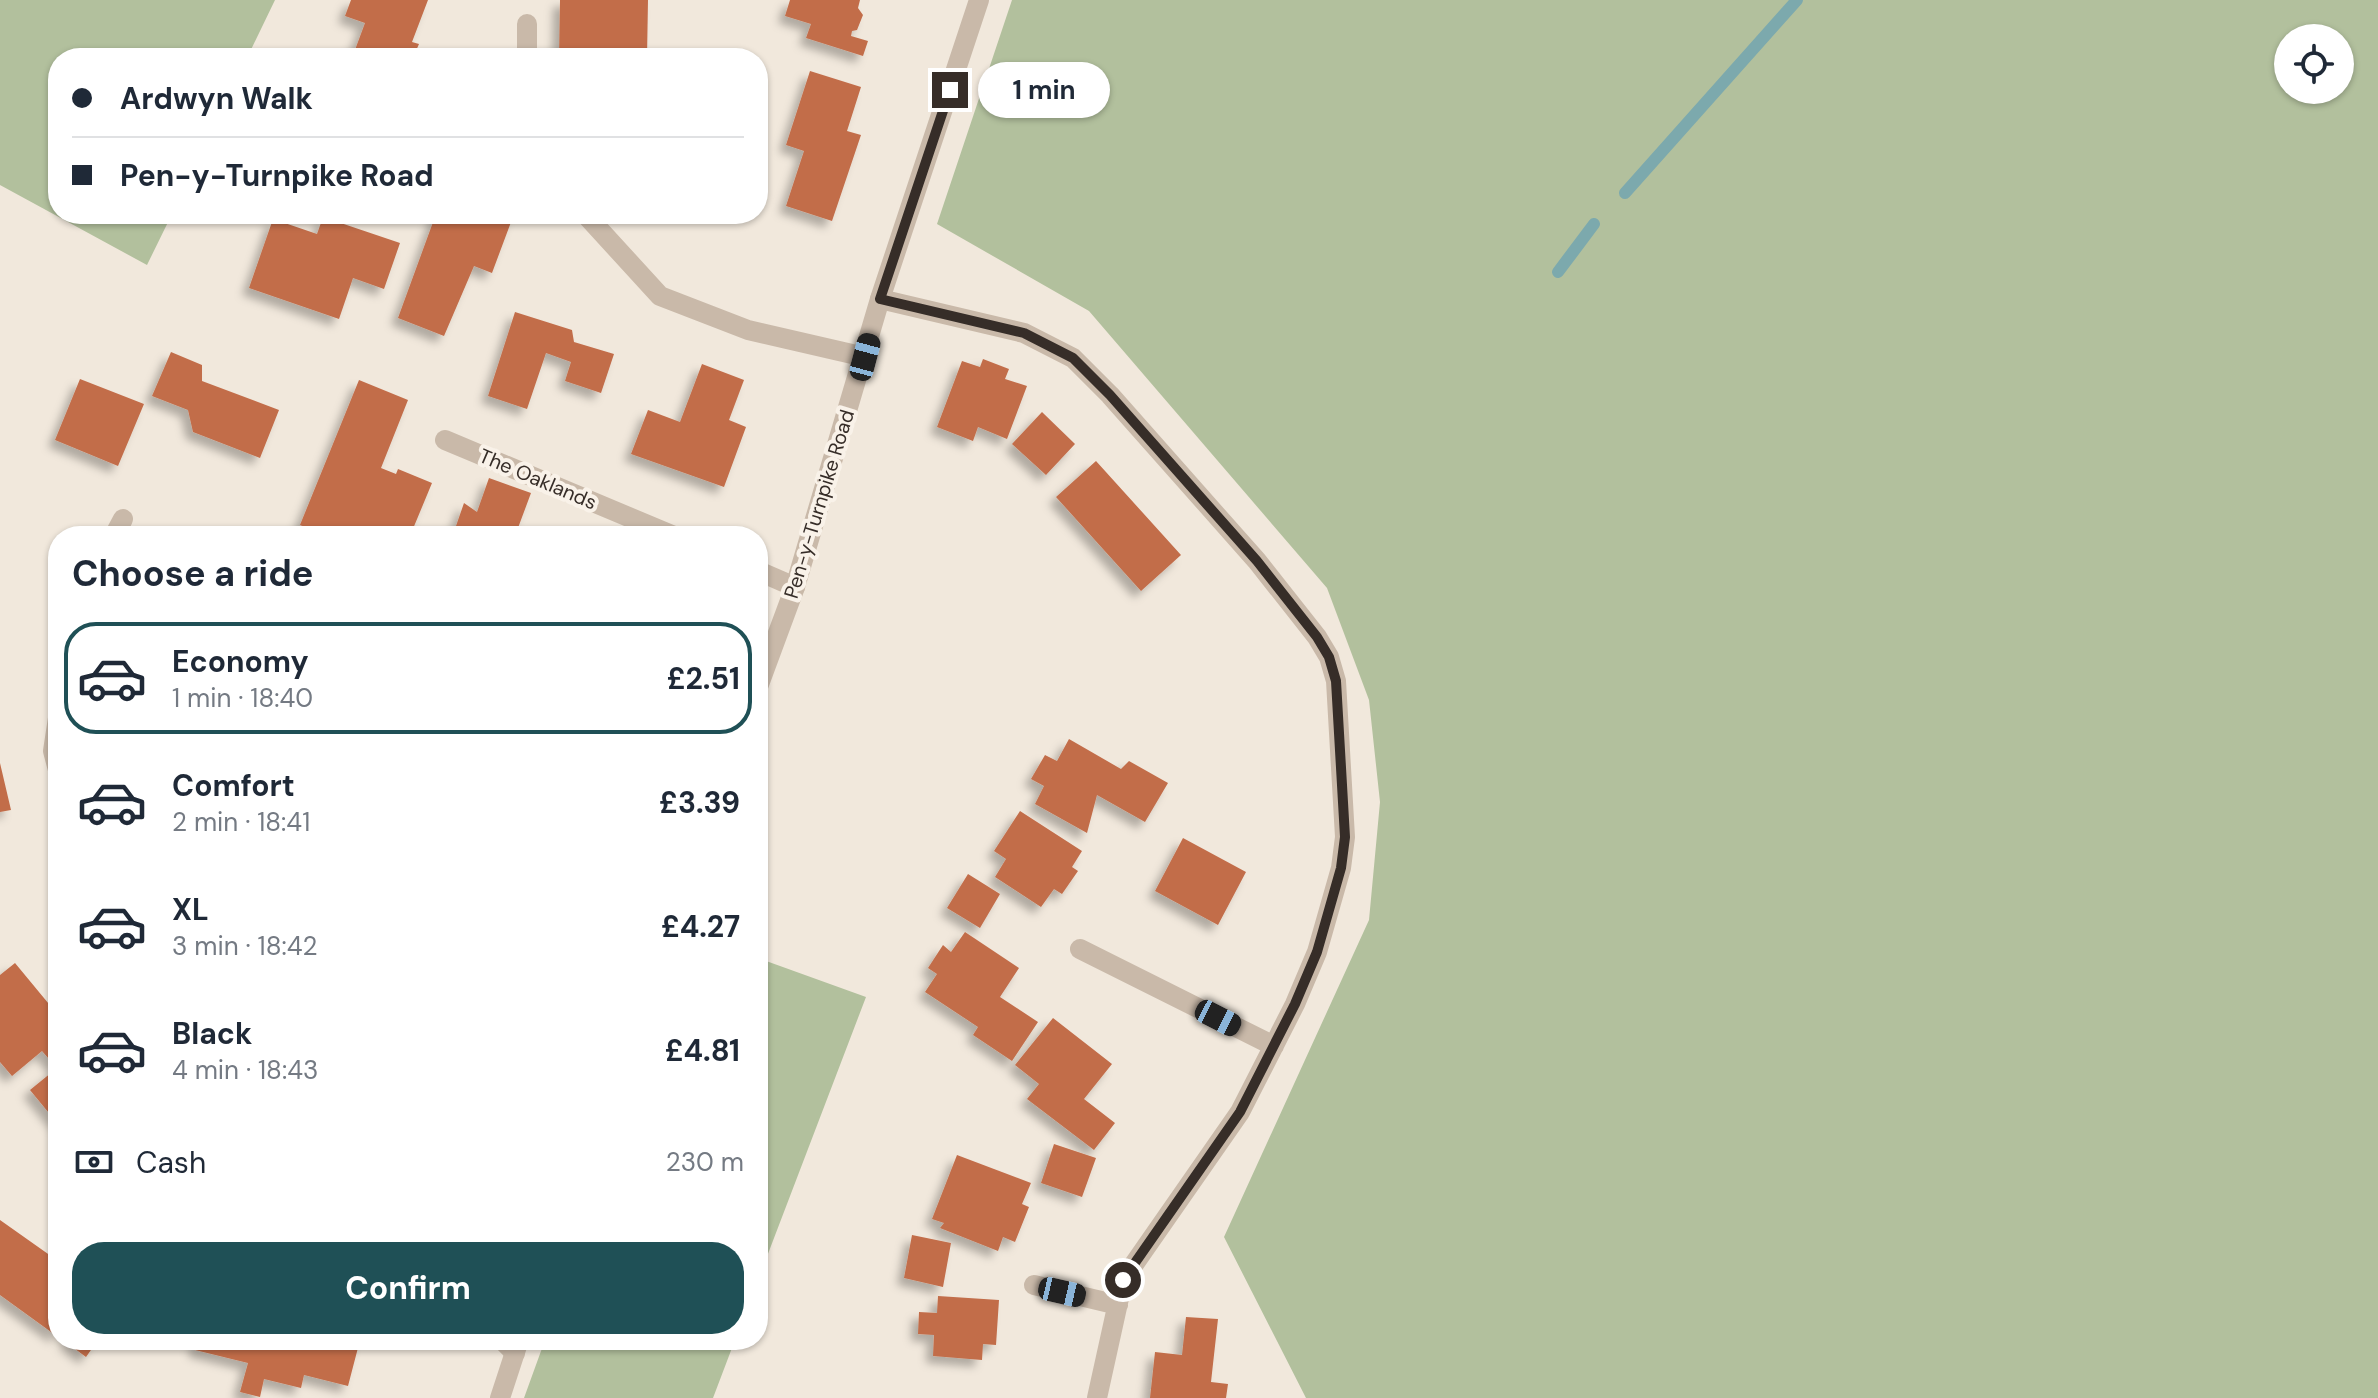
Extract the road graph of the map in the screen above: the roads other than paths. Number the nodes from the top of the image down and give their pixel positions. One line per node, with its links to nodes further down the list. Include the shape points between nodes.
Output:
1 (979, 0): 5 (street, Pen-y-Turnpike Road)
2 (527, 24): 3 (street)
3 (527, 48)
4 (594, 224): 6 (street, via 660,296 748,330)
5 (880, 299): 6 (street, Pen-y-Turnpike Road); 13 (street, via 1024,333 1073,358 1257,561 1329,657 1336,681 1343,775 1341,868 1317,952)
6 (865, 357): 10 (street, Pen-y-Turnpike Road)
7 (445, 440): 8 (street, The Oaklands)
8 (650, 526)
9 (768, 575): 10 (street)
10 (795, 587): 11 (street, Pen-y-Turnpike Road)
11 (768, 660)
12 (1080, 949): 13 (street)
13 (1274, 1046): 15 (street, via 1240,1112 1123,1280)
14 (1034, 1285): 15 (street)
15 (1118, 1305): 18 (street)
16 (511, 1350): 17 (street)
17 (500, 1398)
18 (1097, 1398)

